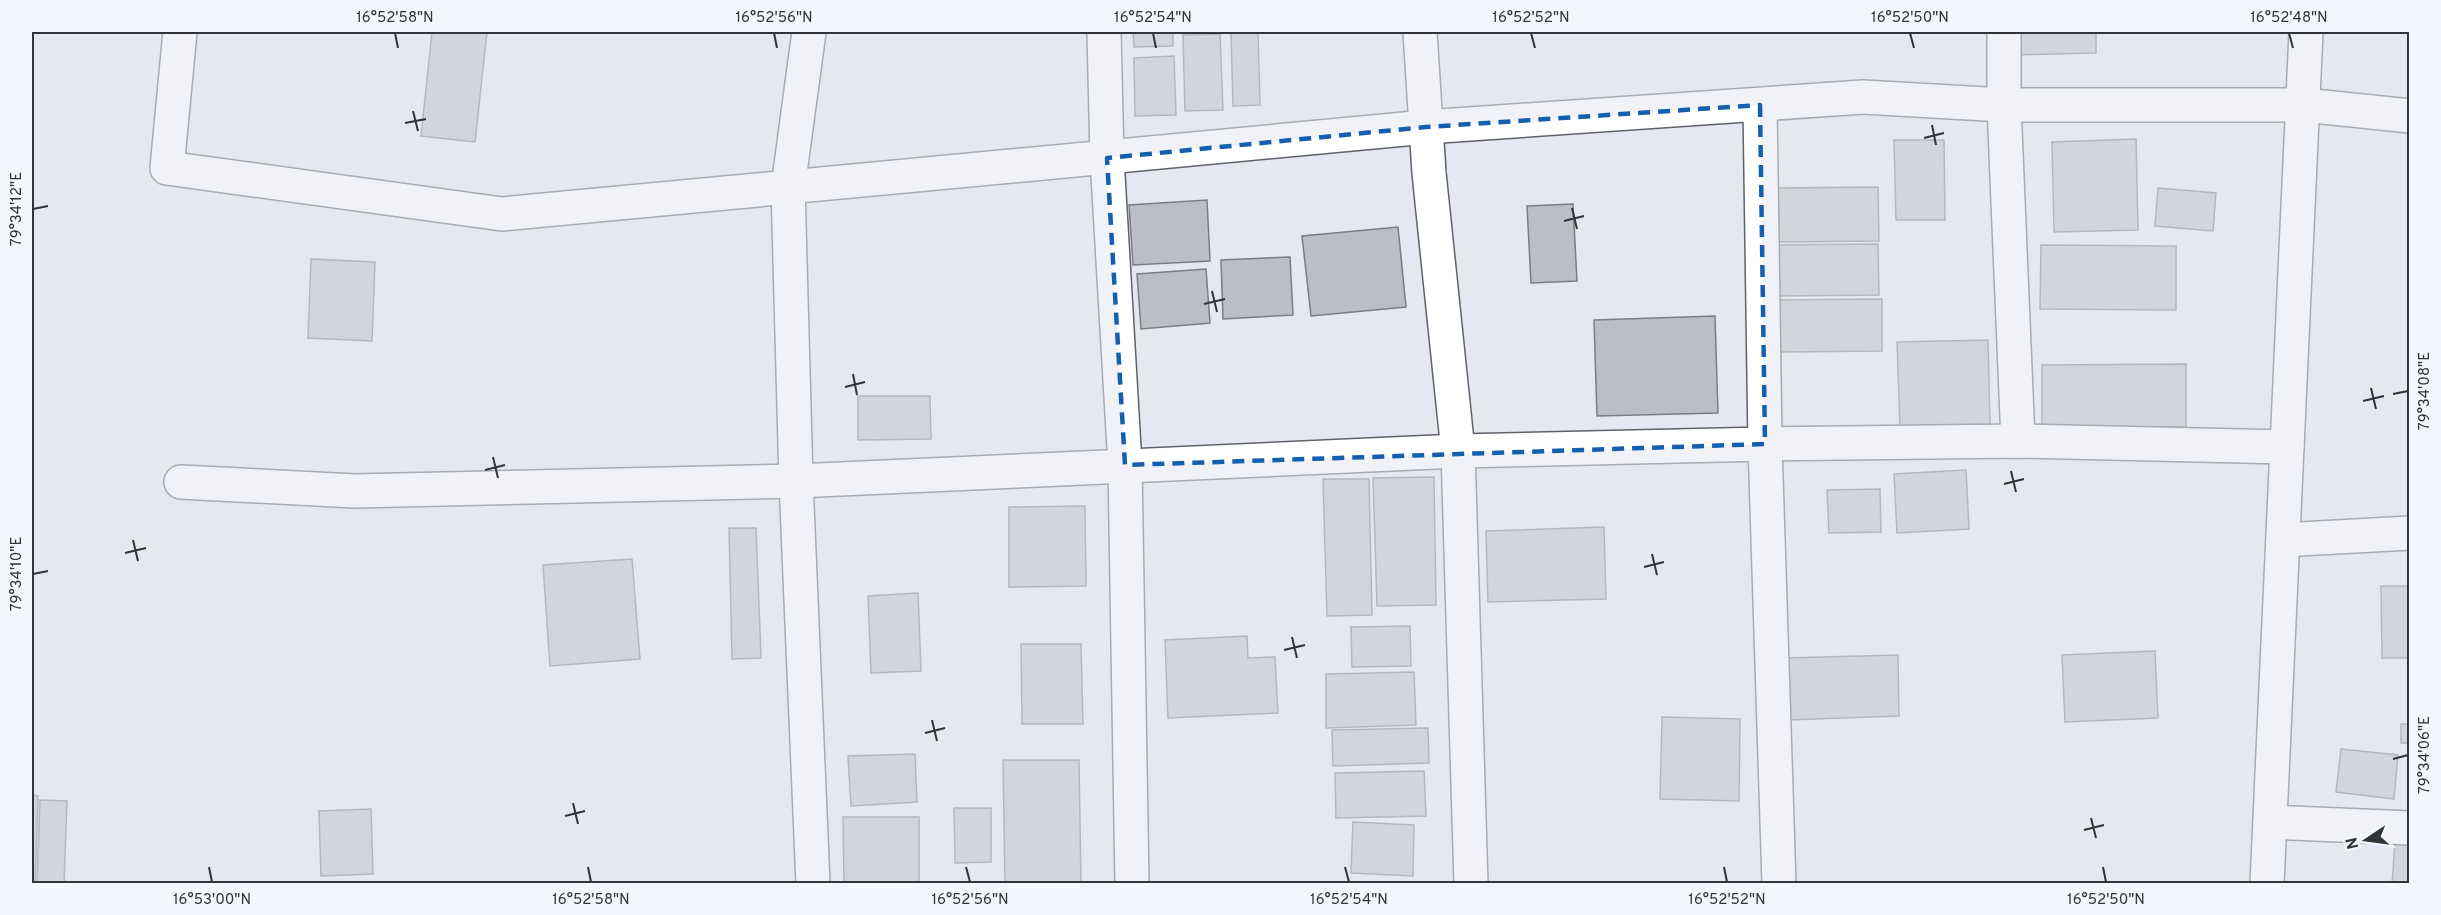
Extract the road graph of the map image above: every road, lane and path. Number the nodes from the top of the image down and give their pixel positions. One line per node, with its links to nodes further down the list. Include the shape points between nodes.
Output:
1 (180, 32): 13 (street, via 168,168 502,214)
2 (809, 32): 13 (street)
3 (1104, 32): 12 (street)
4 (1420, 32): 11 (street)
5 (2004, 32): 8 (street)
6 (2306, 32): 9 (street)
7 (1760, 105): 8 (street, via 1863,98); 11 (street); 15 (street)
8 (2004, 105): 9 (street); 14 (street)
9 (2304, 105): 10 (street); 16 (street)
10 (2409, 116)
11 (1426, 128): 12 (street); 17 (street)
12 (1107, 158): 13 (street); 18 (street)
13 (788, 187): 19 (street)
14 (2018, 441): 15 (street); 16 (street)
15 (1765, 444): 17 (street); 28 (street)
16 (2287, 447): 22 (street)
17 (1458, 452): 18 (street); 27 (street)
18 (1125, 465): 19 (street); 26 (street)
19 (796, 481): 20 (street, via 355,491); 25 (street)
20 (181, 482)
21 (2409, 533): 22 (street)
22 (2283, 540): 23 (street)
23 (2271, 822): 24 (street); 29 (street)
24 (2409, 828)
25 (813, 884)
26 (1132, 884)
27 (1471, 884)
28 (1779, 884)
29 (2266, 884)

